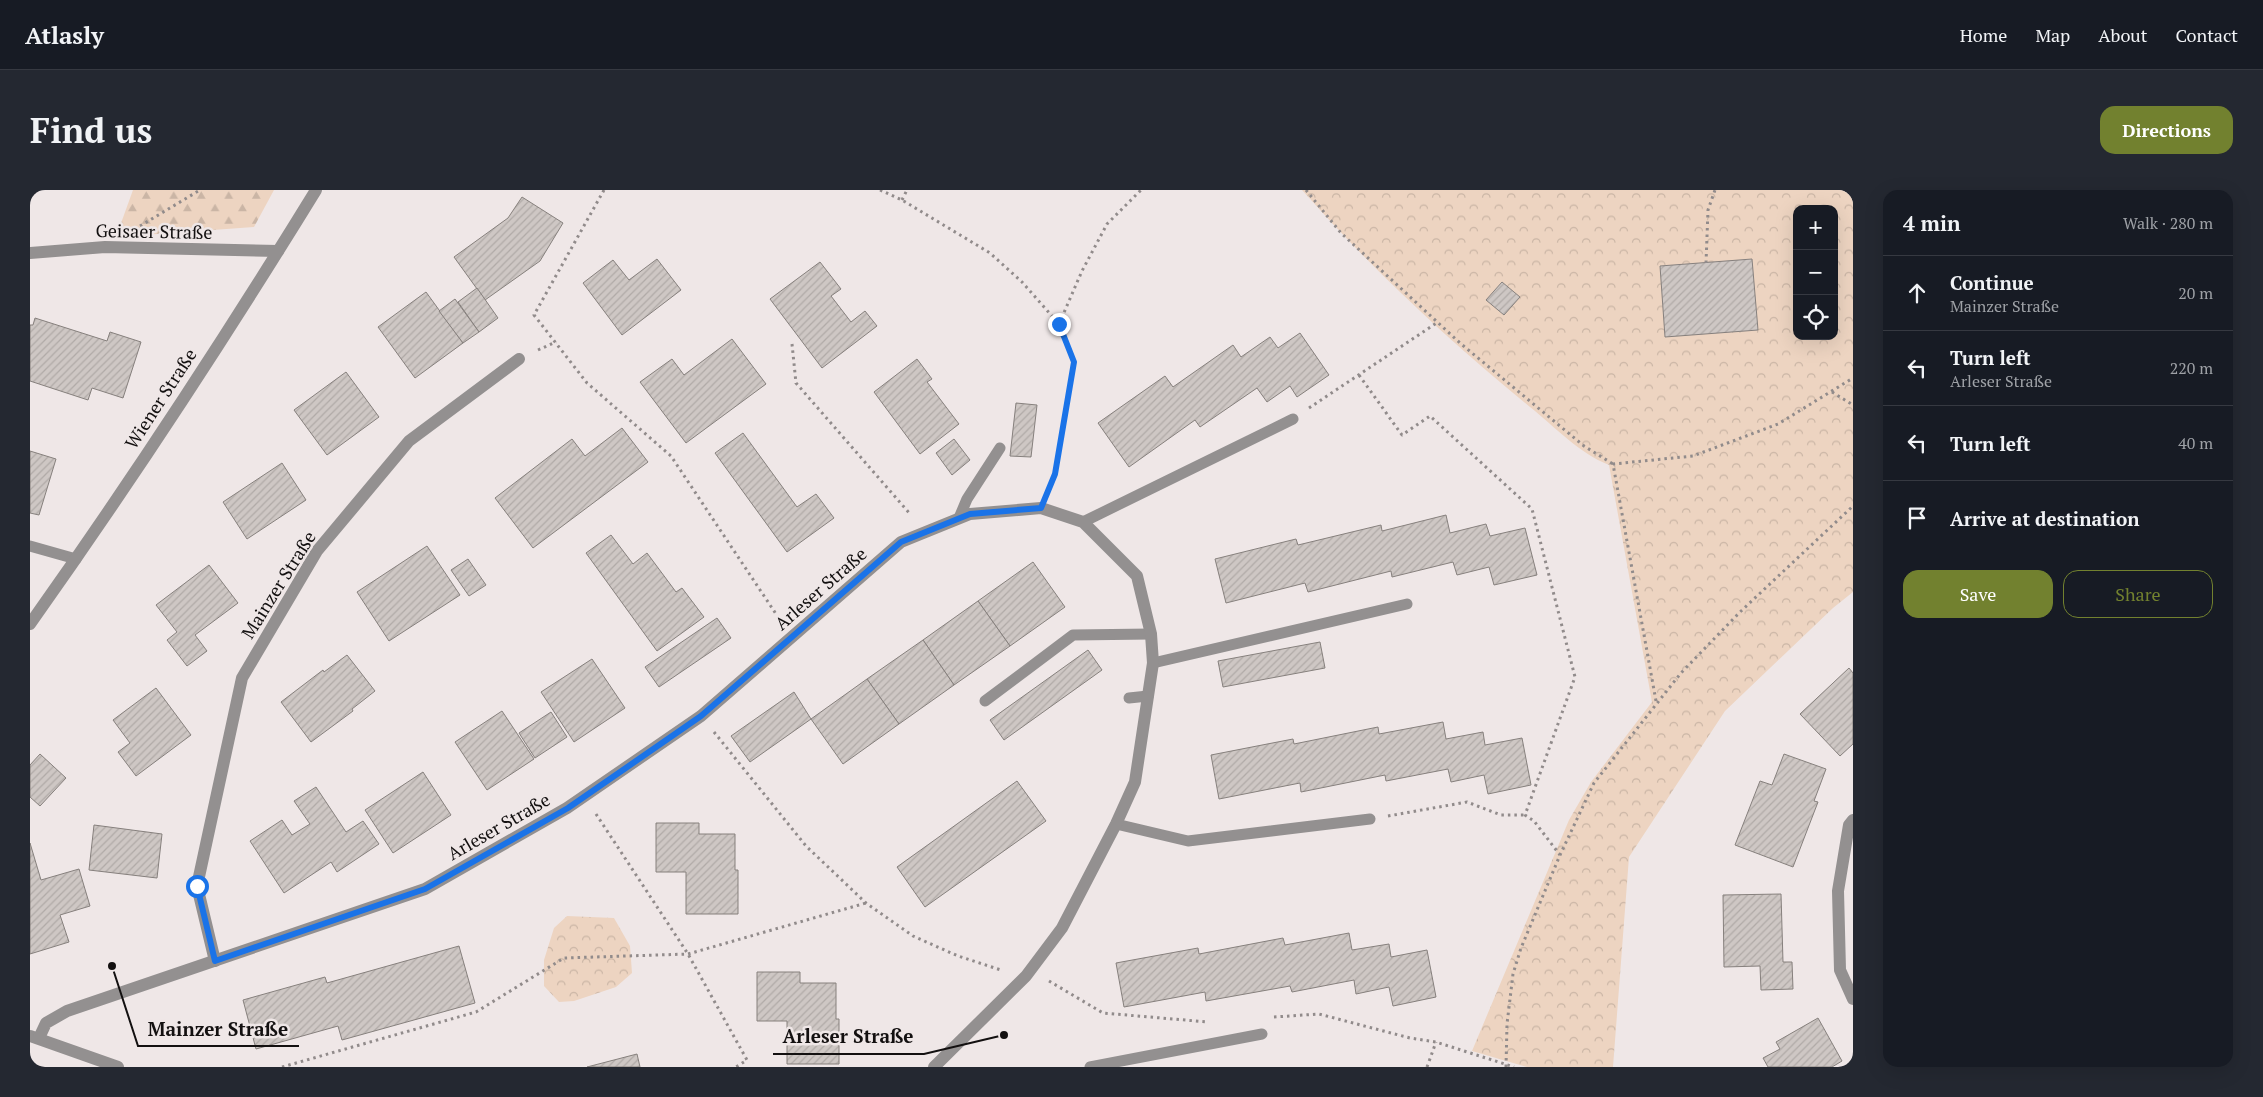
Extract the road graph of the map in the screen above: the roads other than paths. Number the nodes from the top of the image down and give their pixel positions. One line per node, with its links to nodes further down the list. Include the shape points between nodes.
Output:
1 (316, 190): 2 (street, Wiener Straße)
2 (278, 251): 3 (street, Geisaer Straße, via 105,247); 10 (street, Wiener Straße)
3 (30, 253)
4 (519, 358): 21 (street, Mainzer Straße, via 408,441 317,551 242,678 197,886)
5 (1293, 419): 8 (lane)
6 (1000, 448): 7 (lane, via 967,499)
7 (959, 518): 8 (street, Arleser Straße, via 970,514 1041,508); 21 (street, Arleser Straße, via 901,542 701,716 583,798 425,889)
8 (1083, 522): 13 (street, Arleser Straße, via 1137,576)
9 (30, 546): 10 (lane)
10 (76, 559): 12 (street, Wiener Straße)
11 (1407, 604): 14 (lane)
12 (30, 624)
13 (1151, 634): 14 (street, Arleser Straße); 17 (lane, via 1073,635)
14 (1153, 663): 15 (street, Arleser Straße)
15 (1148, 696): 16 (lane); 20 (street, Arleser Straße, via 1135,782)
16 (1129, 698)
17 (985, 701)
18 (1370, 819): 20 (lane, via 1188,842)
19 (1853, 820): 22 (street, via 1849,825 1838,891 1840,970)
20 (1116, 824): 26 (street, Arleser Straße, via 1062,928 1026,976)
21 (215, 961): 24 (street, Arleser Straße, via 66,1011 46,1023)
22 (1853, 999)
23 (1262, 1034): 27 (lane)
24 (34, 1037): 25 (street, Arleser Straße)
25 (118, 1067)
26 (934, 1067)
27 (1090, 1067)

